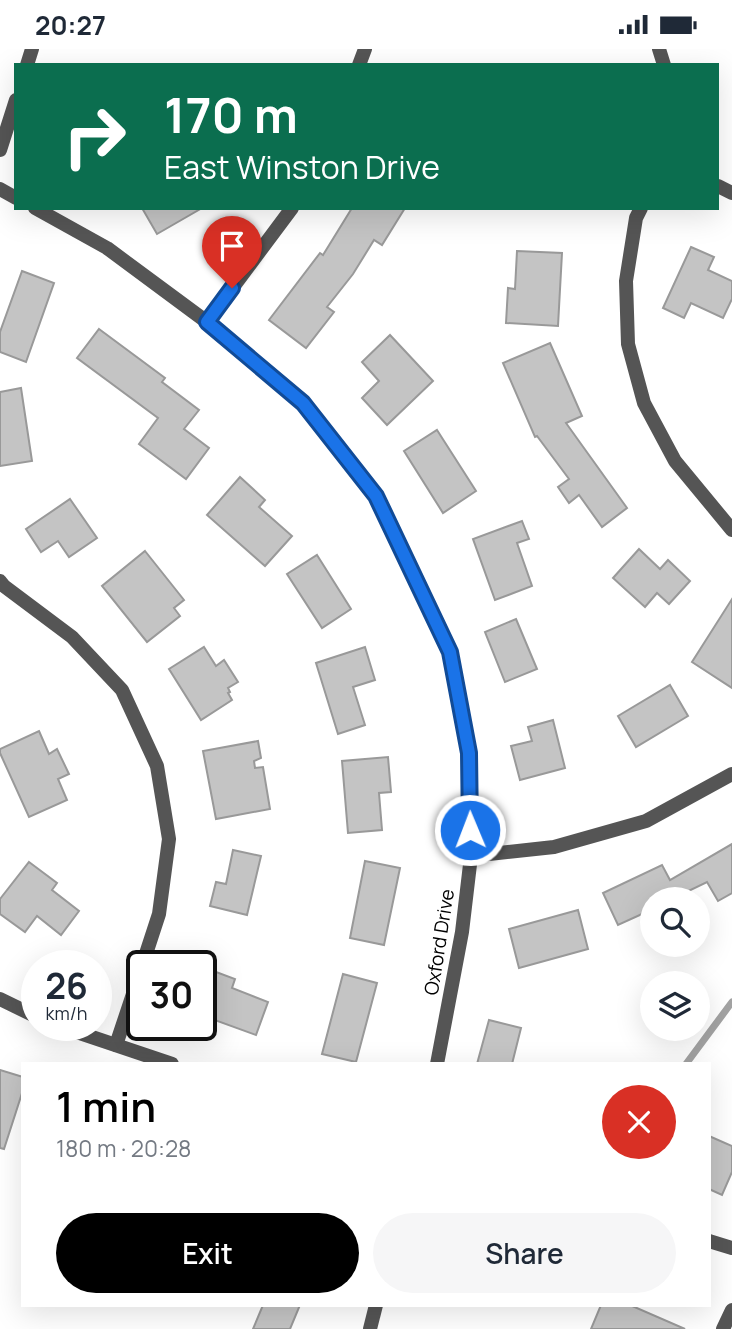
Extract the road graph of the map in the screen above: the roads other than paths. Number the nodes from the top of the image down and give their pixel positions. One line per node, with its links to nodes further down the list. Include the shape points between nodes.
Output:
1 (14, 106): 2 (street)
2 (0, 150)
3 (39, 210): 6 (street, Oxford Drive, via 107,248)
4 (291, 210): 6 (street)
5 (640, 210): 7 (street, via 626,281 628,344 644,403 674,461)
6 (207, 322): 10 (street, Oxford Drive, via 303,403 376,496 450,652 469,753)
7 (732, 530)
8 (0, 581): 11 (street, via 72,637 122,690 157,765 169,839 159,914)
9 (732, 774): 10 (street, via 646,821 554,847)
10 (471, 856): 18 (street, Oxford Drive)
11 (147, 950)
12 (0, 999): 13 (street)
13 (21, 1009)
14 (126, 1015): 16 (street)
15 (104, 1041): 16 (street)
16 (116, 1045): 17 (street)
17 (166, 1062)
18 (437, 1062)
19 (711, 1242): 20 (street)
20 (732, 1248)
21 (375, 1307): 23 (street)
22 (732, 1310): 24 (street)
23 (369, 1329)
24 (723, 1329)

